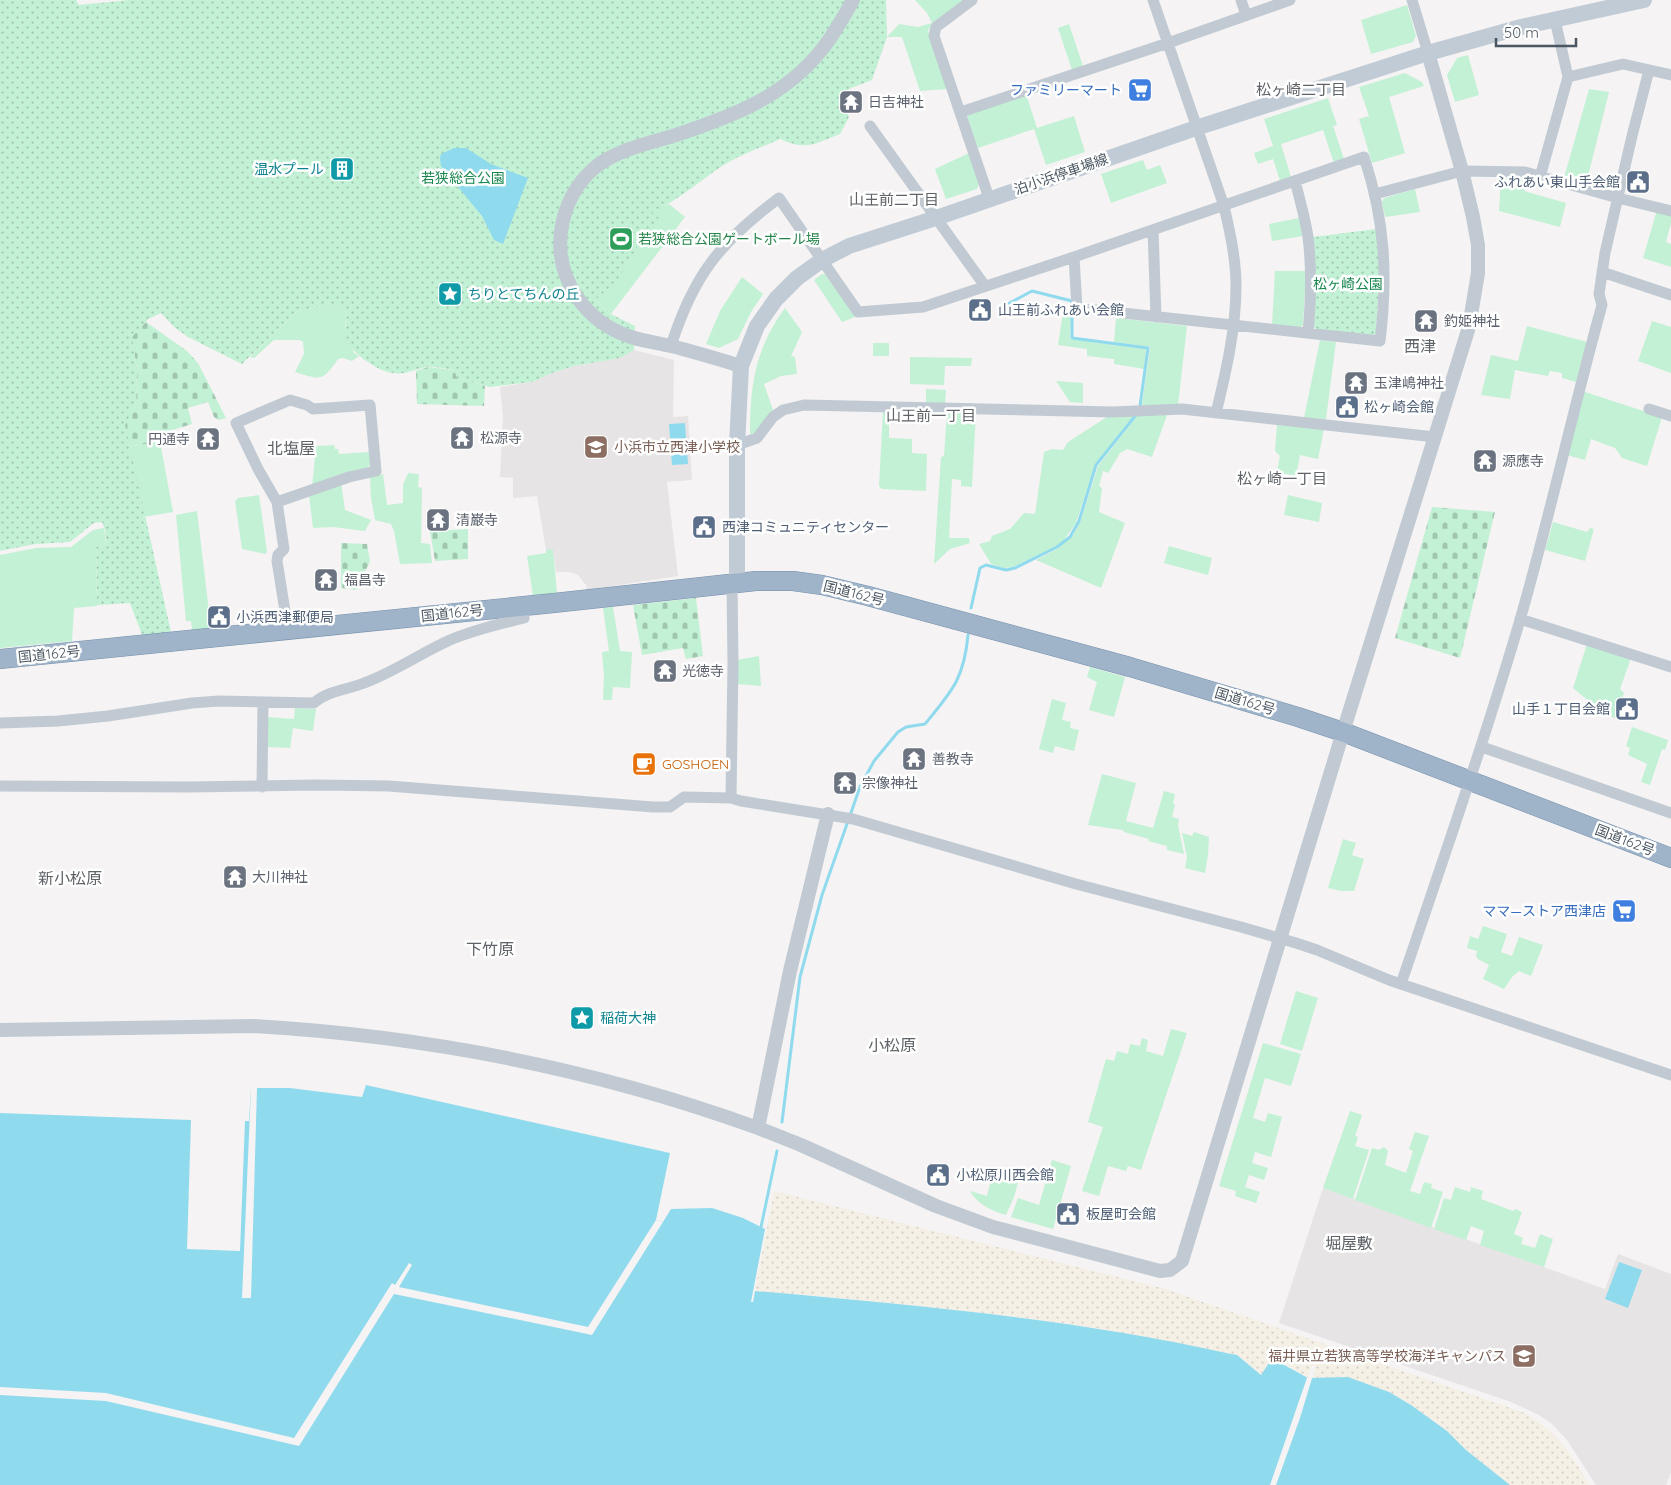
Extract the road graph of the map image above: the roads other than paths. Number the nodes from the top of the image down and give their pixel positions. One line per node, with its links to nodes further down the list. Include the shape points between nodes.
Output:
1 (853, 0): 36 (street, via 823,49 785,86 740,112 607,159 582,180 571,197 561,226 561,255 567,279 581,302 591,315 609,327 630,337)
2 (972, 0): 15 (street, via 936,27 934,36)
3 (1153, 0): 10 (street)
4 (1241, 0): 8 (street)
5 (1290, 0): 8 (street)
6 (1412, 0): 11 (street)
7 (1644, 0): 9 (main road, 泊小浜停車場線)
8 (1246, 15): 10 (street)
9 (1555, 20): 11 (main road, 泊小浜停車場線); 14 (street)
10 (1168, 43): 15 (street); 17 (street)
11 (1428, 53): 17 (main road, 泊小浜停車場線); 18 (street)
12 (1649, 70): 13 (street); 14 (street, via 1623,64); 23 (street)
13 (1671, 75)
14 (1568, 77): 19 (street)
15 (961, 112): 22 (street)
16 (870, 126): 26 (street)
17 (1196, 128): 22 (main road, 泊小浜停車場線); 24 (street)
18 (1462, 171): 19 (street, via 1524,172); 21 (street); 41 (street, via 1478,244 1478,273 1469,326)
19 (1540, 177): 23 (street)
20 (1295, 181): 21 (street, via 1364,157); 24 (street); 35 (street, via 1308,238 1311,295)
21 (1375, 194): 35 (street, via 1385,271 1380,341)
22 (989, 198): 26 (main road, 泊小浜停車場線)
23 (1618, 198): 25 (street); 30 (street)
24 (1224, 206): 27 (street); 34 (street, via 1235,262)
25 (1671, 210)
26 (936, 218): 29 (main road, 泊小浜停車場線, via 848,246); 31 (street)
27 (1153, 230): 28 (street); 33 (street)
28 (1074, 257): 31 (street); 33 (street, via 1077,308)
29 (822, 260): 31 (street, via 858,312 923,307); 36 (street, via 779,198 731,238 712,261 694,288); 37 (main road, 泊小浜停車場線, via 776,298 757,326)
30 (1602, 272): 32 (street); 46 (street, via 1599,294 1602,305)
31 (985, 286)
32 (1671, 295)
33 (1156, 317): 34 (street)
34 (1233, 325): 35 (street); 39 (street)
35 (1308, 333)
36 (671, 346): 37 (street)
37 (741, 366): 42 (main road, 泊小浜停車場線)
38 (1649, 409): 40 (street)
39 (1216, 413): 41 (street); 42 (street, via 1182,409 1113,412 804,406 783,410 773,417 757,438)
40 (1671, 416)
41 (1435, 437): 52 (street)
42 (737, 445): 44 (main road, 泊小浜停車場線)
43 (277, 502): 43 (street, via 236,423 290,400 313,409 370,405 376,471); 47 (street, via 284,549 277,561)
44 (734, 583): 45 (highway, 国道162号); 52 (highway, 国道162号, via 773,580 831,587 1186,683); 57 (street)
45 (524, 606): 47 (highway, 国道162号); 50 (street, via 524,618 450,640 400,667 322,696 314,703)
46 (1520, 619): 49 (street); 53 (street)
47 (288, 630): 48 (highway, 国道162号)
48 (0, 659)
49 (1671, 667)
50 (263, 702): 51 (street, via 201,702 108,716); 56 (street)
51 (0, 723)
52 (1343, 732): 54 (highway, 国道162号); 61 (street)
53 (1482, 747): 54 (street); 58 (street)
54 (1470, 781): 60 (highway, 国道162号); 62 (street)
55 (0, 786): 56 (street)
56 (262, 787): 57 (street, via 318,784 389,786 653,807 670,807 684,797)
57 (731, 798): 59 (street)
58 (1671, 813)
59 (828, 814): 61 (street); 65 (street, via 790,971)
60 (1671, 858)
61 (1281, 938): 62 (street); 65 (street, via 1186,1254 1180,1264 1170,1270 1155,1270 993,1227 936,1206)
62 (1401, 984): 64 (street)
63 (0, 1030): 65 (street, via 253,1026 451,1047 627,1086)
64 (1671, 1075)
65 (758, 1128)

